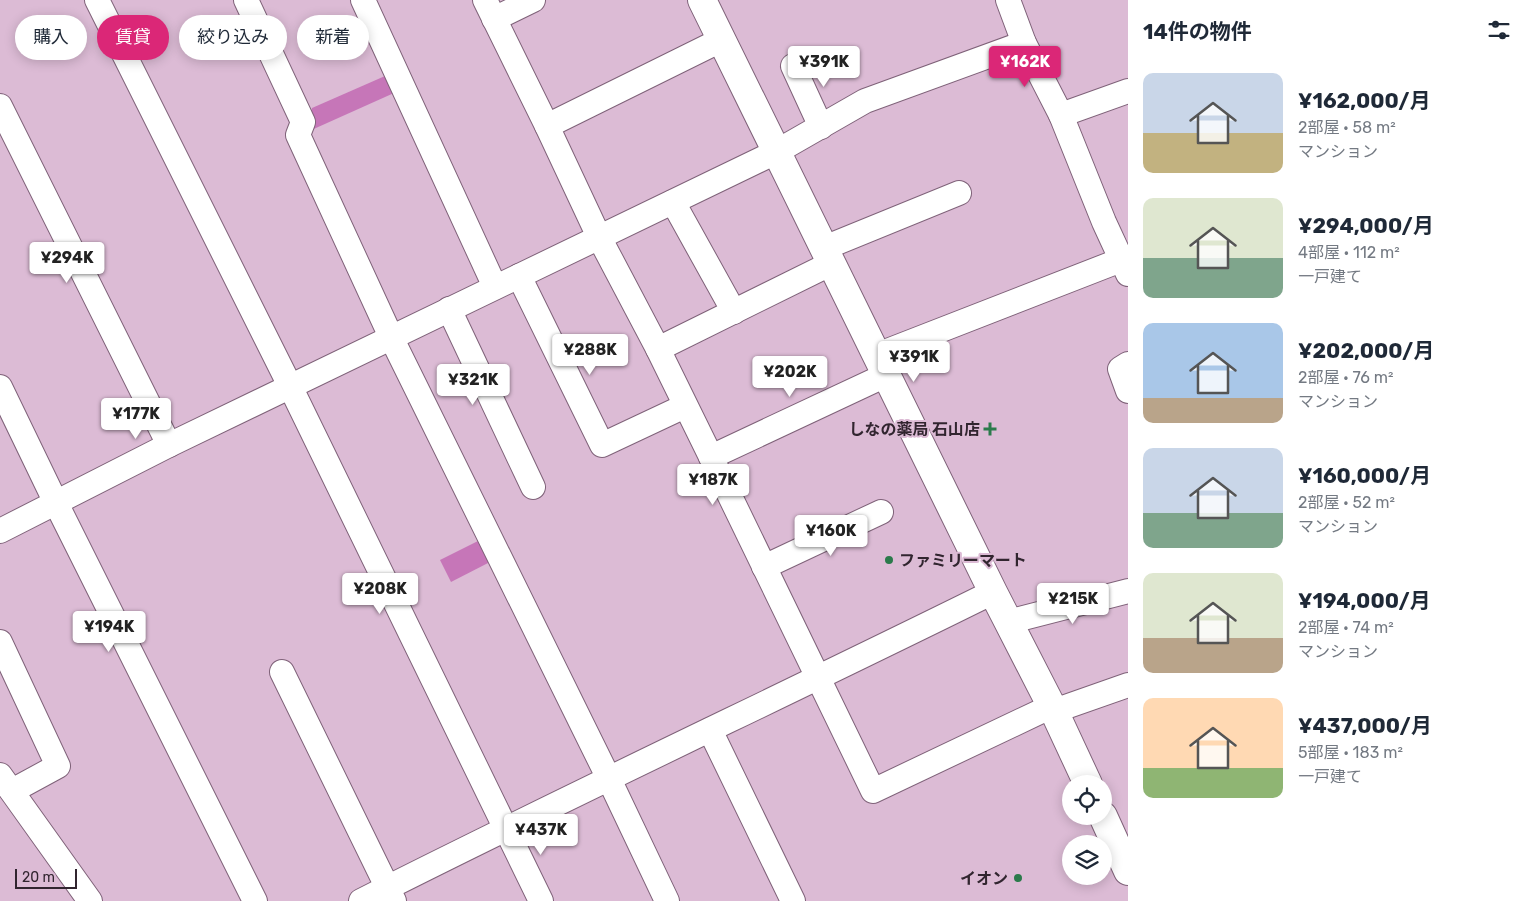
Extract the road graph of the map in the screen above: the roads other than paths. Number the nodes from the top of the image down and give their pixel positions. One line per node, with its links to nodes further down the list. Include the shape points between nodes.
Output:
1 (97, 0): 30 (street)
2 (246, 0): 26 (street, via 303,122 298,135)
3 (363, 0): 23 (street)
4 (533, 0): 7 (street)
5 (702, 0): 8 (street)
6 (1008, 0): 9 (street)
7 (490, 10): 14 (street)
8 (722, 40): 14 (street); 16 (street)
9 (1024, 43): 13 (street); 15 (street, via 865,101)
10 (793, 66): 15 (street)
11 (1128, 91): 13 (street)
12 (0, 106): 34 (street)
13 (1060, 115): 21 (street)
14 (547, 126): 19 (street)
15 (820, 127): 16 (street)
16 (776, 152): 18 (street); 20 (street)
17 (958, 193): 20 (street)
18 (673, 202): 19 (street); 25 (street)
19 (599, 237): 22 (street); 27 (street)
20 (828, 255): 25 (street); 29 (street)
21 (1125, 267): 29 (street)
22 (518, 276): 23 (street); 33 (street, via 602,445)
23 (495, 287): 24 (street)
24 (449, 309): 26 (street); 36 (street)
25 (734, 312): 27 (street)
26 (391, 337): 30 (street); 51 (street)
27 (658, 349): 33 (street)
28 (1128, 364): 32 (street, via 1120,369)
29 (881, 365): 35 (street); 42 (street)
30 (290, 386): 34 (street); 54 (street)
31 (0, 387): 37 (street)
32 (1128, 391)
33 (685, 406): 35 (street)
34 (169, 445): 37 (street)
35 (711, 457): 40 (street)
36 (533, 487)
37 (56, 503): 39 (street); 58 (street)
38 (881, 512): 40 (street)
39 (0, 531)
40 (764, 567): 46 (street)
41 (1128, 591): 43 (street)
42 (993, 592): 43 (street); 46 (street)
43 (1008, 622): 48 (street)
44 (0, 642): 52 (street, via 58,766)
45 (282, 672): 56 (street)
46 (819, 678): 48 (street, via 873,791); 49 (street)
47 (1128, 685): 48 (street)
48 (1053, 709): 50 (street)
49 (710, 730): 51 (street); 62 (street)
50 (1084, 775)
51 (609, 779): 54 (street); 61 (street)
52 (6, 783): 57 (street)
53 (1107, 825): 55 (street)
54 (506, 828): 56 (street); 60 (street)
55 (1128, 871)
56 (391, 894): 59 (street)
57 (90, 901)
58 (255, 901)
59 (361, 901)
60 (540, 901)
61 (667, 901)
62 (793, 901)

